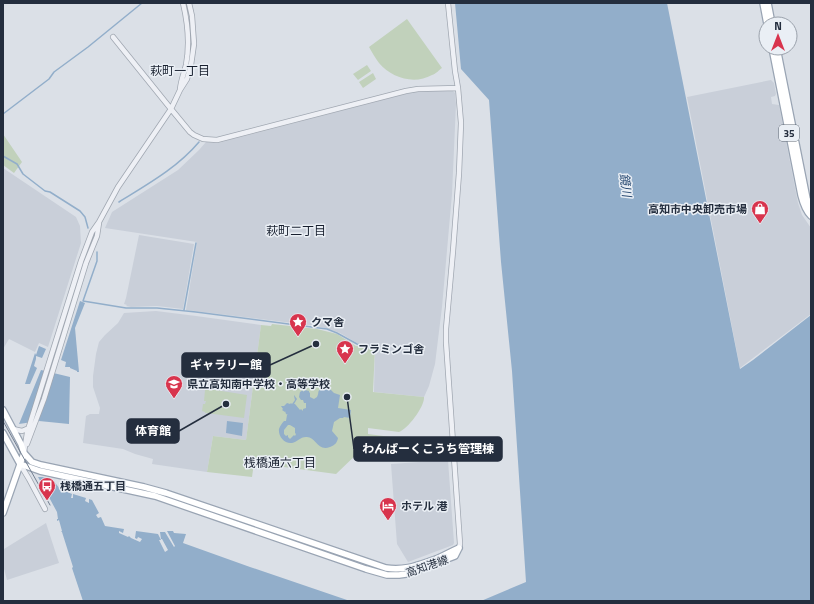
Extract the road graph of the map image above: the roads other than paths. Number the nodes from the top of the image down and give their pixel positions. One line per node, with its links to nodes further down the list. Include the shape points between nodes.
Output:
1 (183, 3): 12 (street, via 188,44)
2 (189, 3): 12 (street, via 194,30 193,55 187,79)
3 (448, 3): 11 (street)
4 (763, 3): 6 (main road)
5 (768, 3): 7 (main road)
6 (765, 16)
7 (770, 16)
8 (113, 37): 13 (street)
9 (774, 56): 14 (main road, 35, via 801,195 805,208)
10 (779, 56): 14 (main road, 35)
11 (458, 88): 13 (street, via 412,90 217,140 206,140 194,135); 25 (street, via 461,122 446,342)
12 (180, 90): 13 (street)
13 (171, 109): 15 (street, via 118,187)
14 (811, 215)
15 (99, 222): 17 (street, via 97,236); 17 (street, via 92,232 81,261)
16 (3, 410): 19 (main road)
17 (34, 420): 18 (street); 21 (street)
18 (29, 428): 19 (street, via 22,431); 21 (street)
19 (13, 429): 21 (main road)
20 (3, 433): 22 (main road)
21 (24, 453): 22 (main road); 25 (main road, 高知港線, via 32,462 41,465 144,487 386,568 408,568)
22 (20, 464): 23 (street); 24 (main road); 25 (main road, 高知港線, via 40,471 155,496 387,574 413,572 455,556)
23 (45, 509)
24 (3, 513)
25 (459, 548)

